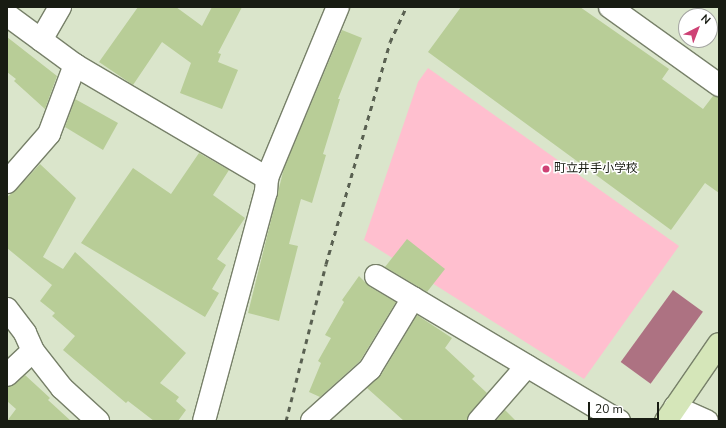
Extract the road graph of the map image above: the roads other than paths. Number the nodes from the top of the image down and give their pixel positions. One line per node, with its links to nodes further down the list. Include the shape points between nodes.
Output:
1 (60, 7): 5 (street)
2 (338, 7): 8 (street)
3 (610, 7): 7 (street)
4 (7, 15): 5 (street)
5 (41, 40): 6 (street)
6 (75, 65): 8 (street); 9 (street, via 49,134)
7 (719, 85)
8 (267, 178): 19 (street, via 266,192)
9 (7, 182)
10 (376, 276): 11 (street)
11 (414, 298): 15 (street); 20 (street, via 370,369)
12 (7, 309): 14 (street, via 25,333)
13 (719, 344): 17 (main road)
14 (33, 351): 16 (street); 18 (street, via 62,388)
15 (527, 366): 21 (street); 22 (street)
16 (7, 375)
17 (670, 414): 23 (street)
18 (98, 421)
19 (204, 421)
20 (312, 421)
21 (480, 421)
22 (619, 421)
23 (707, 421)

